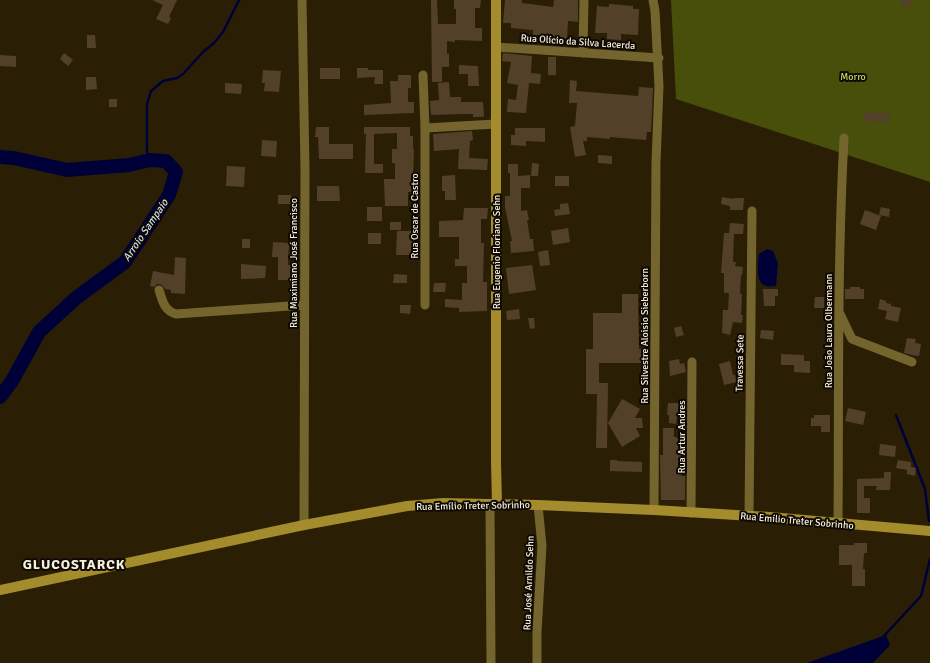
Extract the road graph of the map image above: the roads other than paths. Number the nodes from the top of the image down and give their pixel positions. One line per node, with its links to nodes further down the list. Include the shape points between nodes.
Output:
1 (302, 0): 14 (street, Rua Maximiano José Francisco)
2 (496, 0): 5 (main road, Rua Eugenio Floriano Sehn)
3 (584, 0): 6 (street)
4 (653, 0): 7 (street, Rua Silvestre Aloisio Sieberborn)
5 (496, 47): 6 (street, Rua Olício da Silva Lacerda); 9 (main road, Rua Eugenio Floriano Sehn)
6 (583, 53): 7 (street, Rua Olício da Silva Lacerda)
7 (659, 58): 21 (street, Rua Silvestre Aloisio Sieberborn)
8 (423, 75): 10 (street, Rua Oscar de Castro)
9 (496, 124): 10 (street); 19 (main road, Rua Eugenio Floriano Sehn)
10 (425, 128): 15 (street, Rua Oscar de Castro)
11 (844, 138): 16 (street, Rua João Lauro Olbermann, via 840,203)
12 (752, 210): 23 (street, Travessa Sete)
13 (159, 290): 14 (street, via 164,306 169,312 176,314)
14 (304, 305): 25 (street, Rua Maximiano José Francisco)
15 (425, 305)
16 (839, 311): 18 (street, via 852,339); 24 (street, Rua João Lauro Olbermann)
17 (692, 362): 22 (street, Rua Artur Andres)
18 (912, 362)
19 (494, 504): 20 (main road, Rua Emílio Treter Sobrinho); 25 (main road, Rua Emílio Treter Sobrinho, via 407,506); 28 (street)
20 (538, 505): 21 (main road, Rua Emílio Treter Sobrinho); 29 (street, Rua José Arnildo Sehn, via 542,546)
21 (654, 510): 22 (main road, Rua Emílio Treter Sobrinho)
22 (691, 512): 23 (main road, Rua Emílio Treter Sobrinho)
23 (749, 516): 24 (main road, Rua Emílio Treter Sobrinho)
24 (838, 524): 26 (main road, Rua Emílio Treter Sobrinho)
25 (304, 525): 27 (main road, Rua Emílio Treter Sobrinho)
26 (930, 531)
27 (0, 590)
28 (491, 663)
29 (537, 663)

